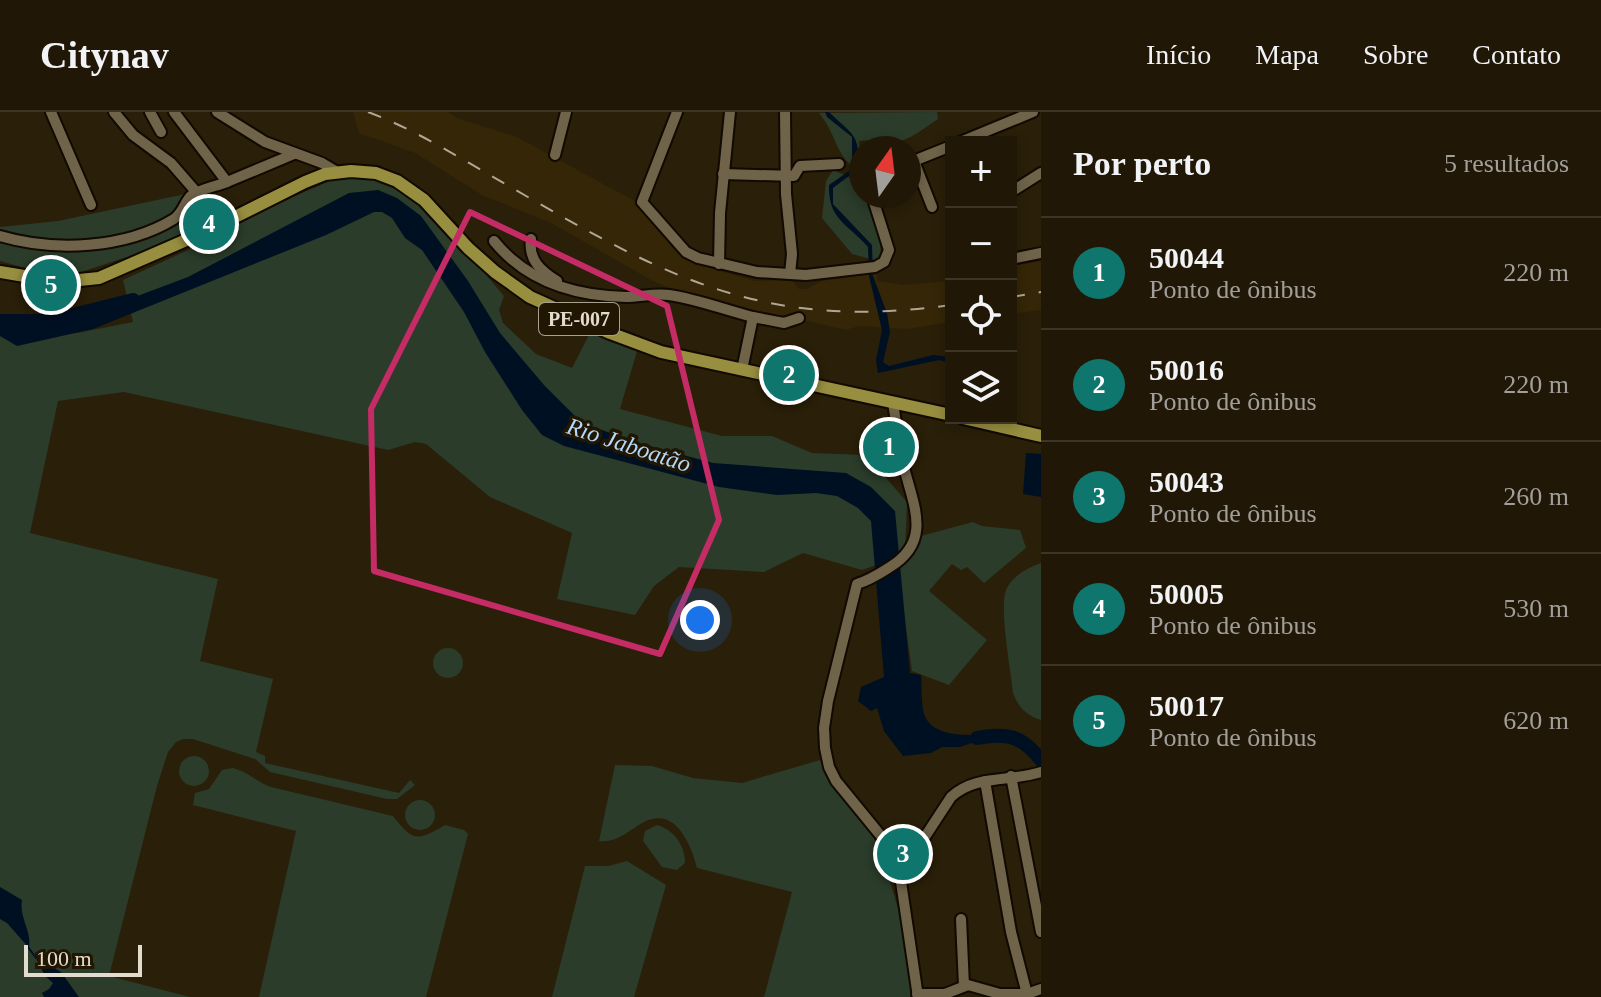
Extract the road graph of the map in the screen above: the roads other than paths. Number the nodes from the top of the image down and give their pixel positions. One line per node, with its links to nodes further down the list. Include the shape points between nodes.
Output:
1 (51, 112): 26 (street)
2 (114, 112): 25 (street)
3 (150, 112): 11 (street)
4 (174, 112): 22 (street)
5 (217, 112): 14 (street)
6 (566, 112): 15 (street)
7 (677, 112): 34 (street, via 642,202 686,252)
8 (730, 112): 20 (street)
9 (785, 112): 21 (street)
10 (1033, 112): 12 (street)
11 (161, 132)
12 (975, 136)
13 (945, 148): 16 (street)
14 (294, 154): 18 (street); 22 (street)
15 (555, 155)
16 (921, 158)
17 (839, 164): 21 (street, via 803,165 794,176)
18 (339, 173): 35 (main road, PE-007, via 305,182 99,278 60,282); 40 (main road, PE-007, via 366,172 397,181 424,200 495,272 530,297 661,352)
19 (1041, 173): 24 (street)
20 (723, 174): 21 (street); 34 (street)
21 (786, 175): 36 (street)
22 (227, 182): 25 (street)
23 (921, 183): 27 (street)
24 (1017, 188)
25 (198, 194): 29 (street, via 163,224 109,241 68,246)
26 (91, 205)
27 (932, 207)
28 (876, 208): 36 (street, via 889,250 884,262 870,268)
29 (0, 236)
30 (531, 239): 37 (street, via 530,254 544,272)
31 (494, 241): 37 (street, via 523,270)
32 (1041, 253): 33 (street)
33 (1017, 258)
34 (719, 264): 36 (street)
35 (0, 272)
36 (790, 274)
37 (586, 294): 38 (street, via 666,294)
38 (753, 317): 39 (street, via 784,323); 40 (street)
39 (799, 318)
40 (742, 370): 41 (main road, PE-007)
41 (893, 402): 42 (main road, PE-007); 48 (street, via 917,537 901,560 857,584 824,728 836,781 881,836)
42 (945, 414)
43 (989, 424): 44 (main road)
44 (1041, 436)
45 (1038, 773): 46 (street)
46 (1011, 776): 47 (street); 50 (street)
47 (985, 781): 48 (street, via 951,797); 53 (street)
48 (900, 875): 54 (street)
49 (961, 919): 51 (street)
50 (1041, 932)
51 (964, 986): 53 (street); 54 (street, via 945,994)
52 (1041, 989): 53 (street)
53 (1027, 994)
54 (918, 995)

